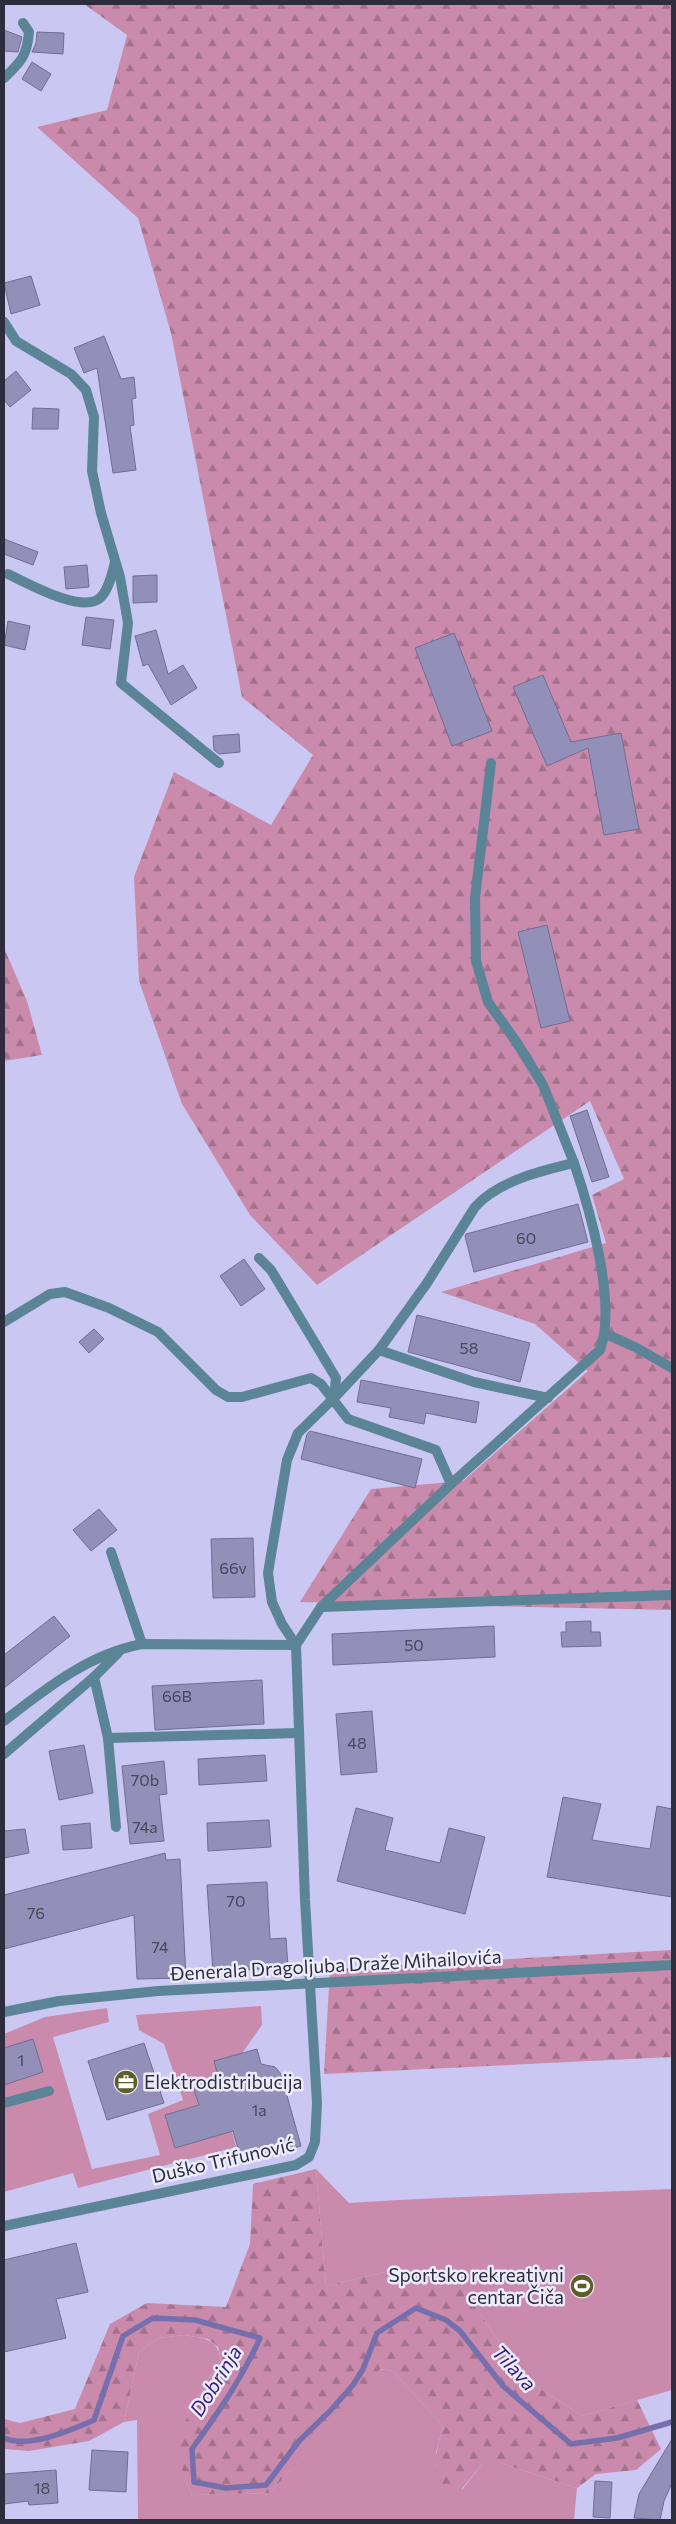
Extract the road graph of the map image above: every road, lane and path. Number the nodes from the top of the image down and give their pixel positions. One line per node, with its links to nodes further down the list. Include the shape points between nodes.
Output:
1 (22, 23): 2 (street, via 29,32 28,50)
2 (4, 78)
3 (4, 322): 4 (street, via 16,341 72,374 86,390 94,417 92,471 100,514)
4 (115, 561): 5 (street, via 104,592 90,603 76,602); 6 (street, via 128,623 120,683)
5 (8, 574)
6 (219, 763)
7 (491, 763): 8 (street, via 474,898 476,961 488,1002 542,1085)
8 (574, 1163): 11 (street, via 594,1224); 12 (street, via 512,1183 484,1197 474,1207 427,1283)
9 (259, 1258): 14 (street, via 271,1270 336,1378)
10 (4, 1322): 14 (street, via 50,1294 65,1292 109,1308 158,1332 216,1390 228,1397 242,1397 310,1378)
11 (606, 1334): 13 (street); 15 (street, via 600,1350)
12 (379, 1350): 14 (street); 15 (street, via 474,1382)
13 (672, 1368)
14 (334, 1398): 16 (street, via 348,1418 436,1450); 21 (street, via 298,1433 287,1460 268,1573 272,1602)
15 (548, 1398): 16 (street)
16 (451, 1484): 19 (street)
17 (111, 1552): 20 (street)
18 (672, 1595): 19 (street)
19 (321, 1607): 21 (street)
20 (142, 1644): 21 (street); 22 (street)
21 (296, 1645): 25 (street, Duško Trifunović)
22 (124, 1647): 23 (street); 24 (street, via 59,1678)
23 (94, 1677): 26 (street); 27 (street)
24 (4, 1721)
25 (298, 1733): 26 (street); 30 (street, Duško Trifunović)
26 (108, 1738): 28 (street)
27 (4, 1754)
28 (116, 1827)
29 (672, 1965): 30 (street, Đenerala Dragoljuba Draže Mihailovića)
30 (311, 1984): 31 (street, Đenerala Dragoljuba Draže Mihailovića, via 158,1991 59,2001); 34 (street, Duško Trifunović, via 317,2103 315,2142 308,2157 296,2164)
31 (4, 2012)
32 (49, 2091): 33 (street)
33 (4, 2103)
34 (4, 2226)

